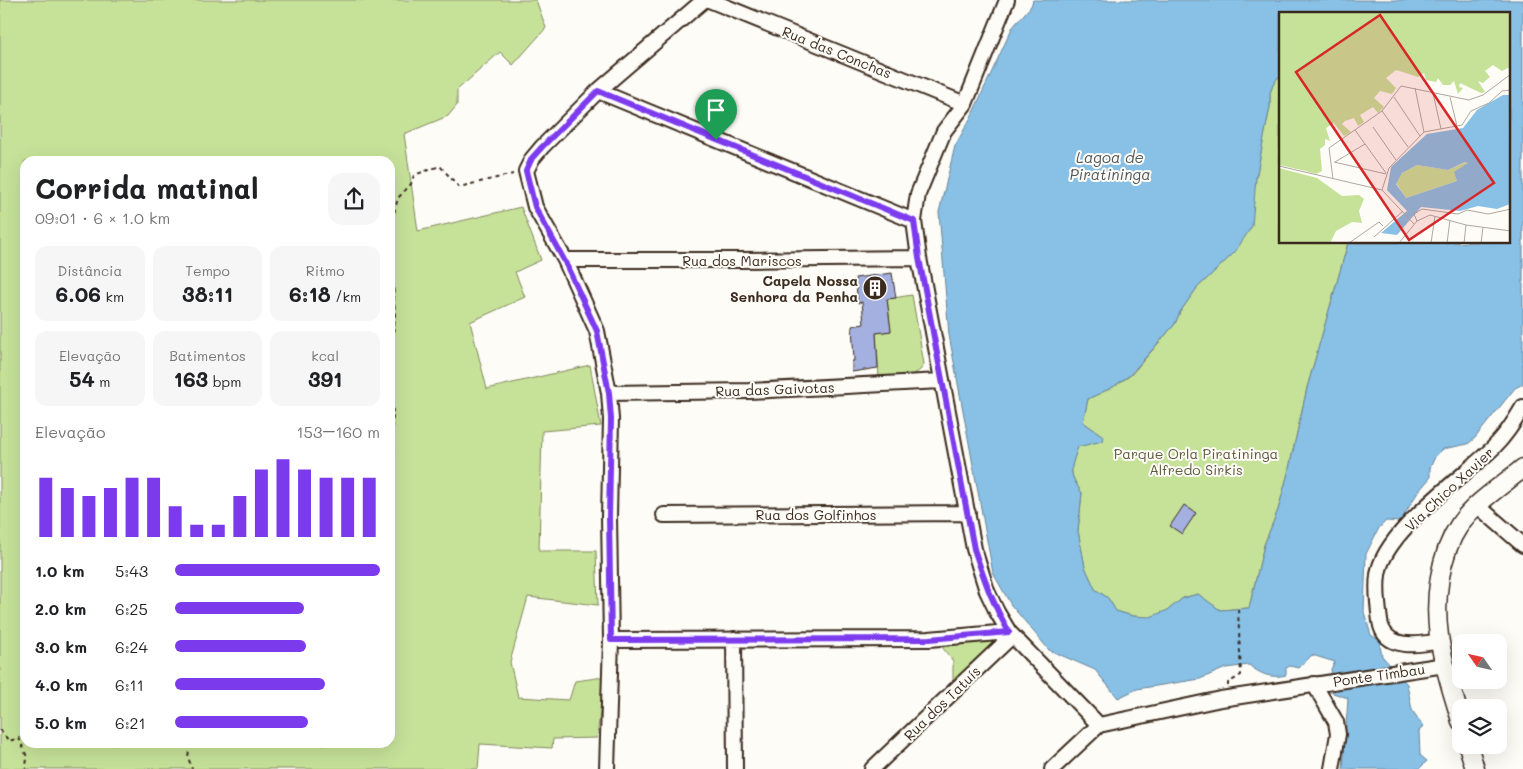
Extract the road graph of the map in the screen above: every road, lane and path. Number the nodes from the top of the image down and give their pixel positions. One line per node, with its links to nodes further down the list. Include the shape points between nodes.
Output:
1 (704, 0): 4 (street)
2 (709, 0): 5 (street, Rua das Conchas)
3 (1007, 0): 5 (street)
4 (598, 91): 6 (street, via 532,158); 8 (street)
5 (965, 104): 8 (street, via 944,131 918,194)
6 (526, 171): 7 (path, via 459,187 440,166 414,175 411,184 398,198); 10 (street, via 535,207)
7 (395, 209)
8 (914, 221): 9 (street)
9 (919, 258): 10 (street, Rua dos Mariscos); 11 (street)
10 (564, 260): 12 (street, via 597,331)
11 (941, 381): 12 (street, Rua das Gaivotas, via 750,391); 16 (street)
12 (609, 393): 22 (street)
13 (1523, 407): 23 (street, Via Chico Xavier, via 1496,446 1442,492 1394,542 1380,566 1378,603 1380,623 1385,633 1394,641 1407,645)
14 (1523, 468): 15 (street)
15 (1478, 506): 18 (street); 23 (street, via 1460,524 1443,564 1438,606)
16 (968, 513): 17 (street, Rua dos Golfinhos); 20 (street, via 974,549 987,591)
17 (664, 515)
18 (1523, 545)
19 (1238, 609): 25 (path)
20 (1011, 634): 21 (street, via 929,639); 28 (street); 38 (street, Rua dos Tatuís)
21 (734, 639): 22 (street); 37 (street)
22 (611, 640): 36 (street)
23 (1440, 641): 24 (street)
24 (1445, 665): 26 (street, Ponte Timbau); 27 (street)
25 (1241, 675)
26 (1321, 683): 28 (street, Ponte Timbau, via 1221,699); 40 (street, via 1338,734)
27 (1455, 699)
28 (1099, 725): 39 (street)
29 (0, 730): 30 (path, via 9,741)
30 (20, 738)
31 (24, 748): 34 (path)
32 (189, 748): 35 (path)
33 (1471, 754): 41 (street)
34 (26, 769)
35 (192, 769)
36 (607, 769)
37 (735, 769)
38 (872, 769)
39 (1052, 769)
40 (1332, 769)
41 (1475, 769)

